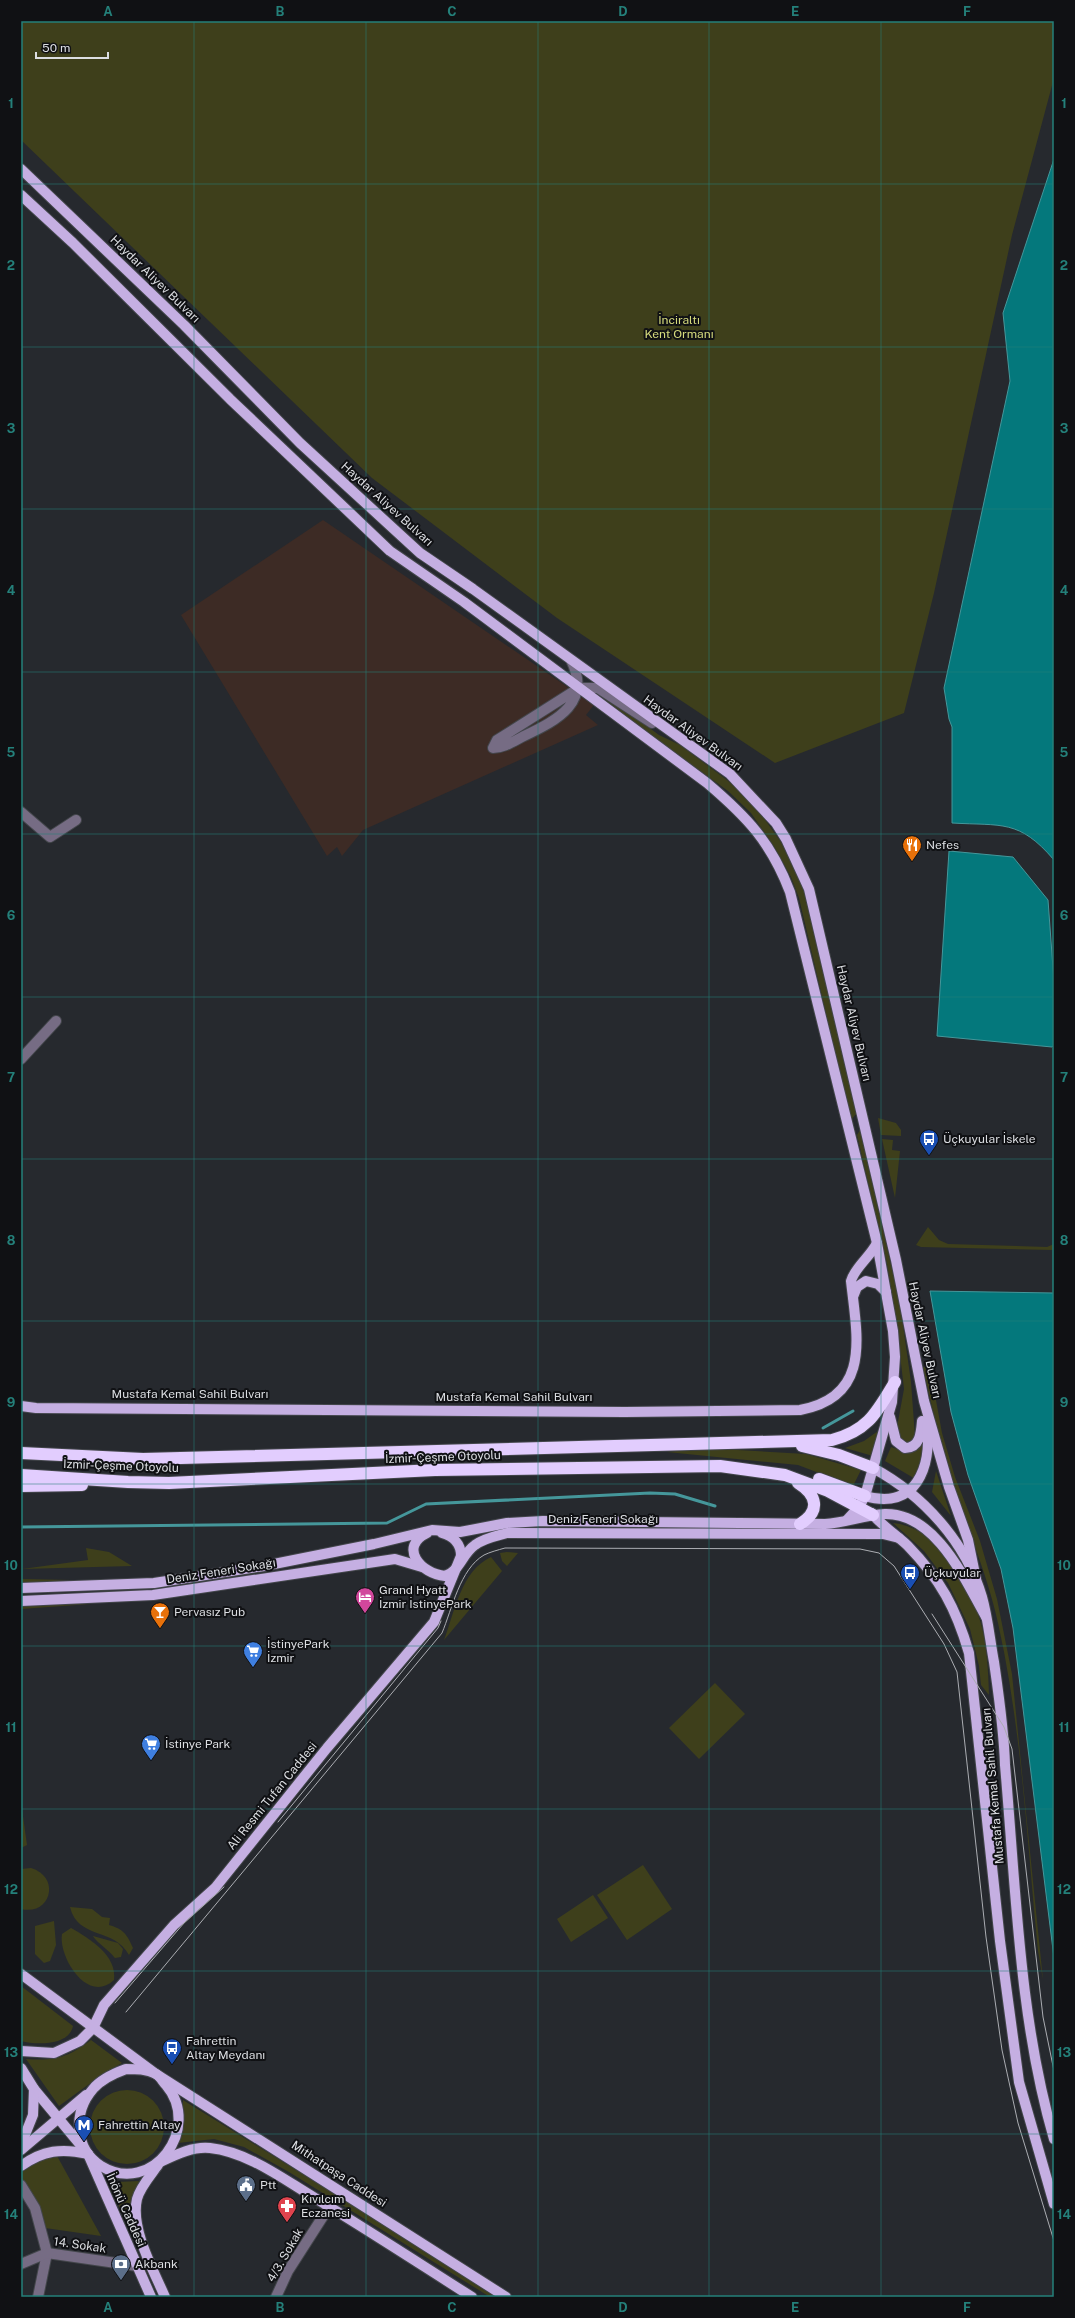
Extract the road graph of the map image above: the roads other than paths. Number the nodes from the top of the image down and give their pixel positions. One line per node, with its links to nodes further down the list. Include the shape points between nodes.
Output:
1 (21, 169): 3 (main road, Haydar Aliyev Bulvarı)
2 (21, 195): 4 (main road)
3 (184, 325): 4 (main road); 5 (main road, Haydar Aliyev Bulvarı, via 300,443 420,554)
4 (170, 338): 6 (main road, via 230,399 390,551)
5 (473, 589): 6 (main road); 7 (main road, Haydar Aliyev Bulvarı)
6 (464, 602): 8 (main road)
7 (571, 660): 8 (street, via 578,673); 9 (main road, Haydar Aliyev Bulvarı)
8 (579, 688): 8 (street, via 504,735 497,740 493,748 548,725 560,717); 9 (street, via 598,688); 14 (main road, via 707,783 739,810 771,850 790,892)
9 (672, 734): 18 (main road, Haydar Aliyev Bulvarı, via 730,774 759,804 786,839 809,889 896,1260)
10 (21, 812): 11 (street, via 50,837)
11 (76, 820)
12 (56, 1021): 13 (street)
13 (21, 1059)
14 (876, 1243): 15 (main road); 16 (main road, Mustafa Kemal Sahil Bulvarı, via 868,1258 853,1274)
15 (886, 1292): 16 (main road, via 878,1284 866,1281 857,1287); 17 (main road, via 893,1331)
16 (853, 1297): 19 (main road, Mustafa Kemal Sahil Bulvarı, via 855,1334 853,1373 849,1382 829,1402 800,1410 625,1412)
17 (895, 1382): 20 (main road); 21 (highway, via 878,1411 856,1432 832,1440)
18 (924, 1401): 20 (main road, via 920,1437 912,1447 905,1448 899,1444); 28 (main road, via 927,1453 925,1467); 38 (main road, Haydar Aliyev Bulvarı, via 949,1487 968,1540)
19 (21, 1406)
20 (890, 1417): 23 (main road)
21 (787, 1442): 22 (highway, İzmir-Çeşme Otoyolu, via 143,1459); 23 (highway, Mustafa Kemal Sahil Bulvarı, via 839,1455)
22 (21, 1453)
23 (874, 1468): 28 (main road, Mustafa Kemal Sahil Bulvarı); 29 (main road)
24 (21, 1475): 26 (highway, İzmir-Çeşme Otoyolu)
25 (785, 1475): 26 (highway, İzmir-Çeşme Otoyolu, via 720,1466 435,1470 269,1479); 29 (highway, via 806,1475); 30 (highway, İzmir-Çeşme Otoyolu, via 828,1491); 34 (highway, via 805,1488 814,1500 814,1506)
26 (128, 1482): 27 (highway)
27 (21, 1486)
28 (909, 1492): 29 (main road, via 883,1500); 38 (main road, Mustafa Kemal Sahil Bulvarı, via 947,1529)
29 (865, 1496): 30 (main road); 31 (main road)
30 (859, 1507): 31 (highway, Mustafa Kemal Sahil Bulvarı); 32 (main road)
31 (873, 1515): 32 (main road); 35 (main road, Mustafa Kemal Sahil Bulvarı); 41 (main road, via 897,1515 906,1518 922,1526 936,1538 948,1552)
32 (847, 1520): 34 (main road)
33 (432, 1530): 34 (main road, Deniz Feneri Sokağı, via 460,1532 506,1523 544,1521); 36 (main road, via 418,1537 414,1543 415,1555); 37 (main road, via 449,1535 459,1545 460,1556); 39 (main road, Deniz Feneri Sokağı, via 264,1566 154,1583)
34 (802, 1530): 35 (main road, via 883,1534); 37 (main road, Deniz Feneri Sokağı, via 507,1533 484,1539 474,1545)
35 (901, 1539): 57 (main road, Mustafa Kemal Sahil Bulvarı, via 926,1565 949,1597 969,1653 1001,1949 1019,2082)
36 (422, 1567): 37 (main road, Deniz Feneri Sokağı, via 445,1576); 40 (main road, Deniz Feneri Sokağı, via 395,1558 153,1596)
37 (456, 1570): 43 (main road, Ali Resmi Tufan Caddesi, via 434,1622 327,1748 215,1888 174,1925 104,2005)
38 (976, 1579): 41 (main road, Mustafa Kemal Sahil Bulvarı)
39 (21, 1588)
40 (21, 1601)
41 (986, 1617): 50 (main road, Mustafa Kemal Sahil Bulvarı, via 1004,1726 1005,1765 1032,2046 1042,2097)
42 (21, 1974): 43 (main road)
43 (93, 2028): 44 (main road, via 80,2041 54,2053); 46 (main road)
44 (21, 2051)
45 (21, 2068): 48 (main road)
46 (156, 2074): 47 (main road, via 139,2069 126,2069 115,2073); 54 (main road, via 172,2093 178,2112 175,2137); 67 (main road, Mithatpaşa Caddesi)
47 (93, 2088): 49 (main road); 53 (main road, via 80,2114 78,2128 81,2142)
48 (34, 2089): 49 (main road); 51 (main road, via 33,2115)
49 (58, 2119): 52 (main road); 53 (main road)
50 (1054, 2139)
51 (21, 2145)
52 (21, 2150)
53 (88, 2154): 54 (main road, via 99,2165 113,2172 130,2174 146,2171); 55 (main road, via 70,2150 47,2151); 61 (main road, İnönü Caddesi)
54 (160, 2162): 58 (main road, via 200,2148 242,2156); 65 (main road, İnönü Caddesi, via 137,2200 138,2220 147,2255)
55 (21, 2166)
56 (21, 2185): 59 (street, via 35,2208)
57 (1054, 2204)
58 (329, 2207): 62 (street, 4/3. Sokak, via 288,2271); 66 (main road)
59 (47, 2253): 60 (street, 14. Sokak); 61 (street, 14. Sokak); 63 (street)
60 (21, 2264)
61 (137, 2266): 64 (main road, İnönü Caddesi)
62 (280, 2295)
63 (38, 2297)
64 (151, 2297)
65 (165, 2297)
66 (472, 2297)
67 (506, 2297)

